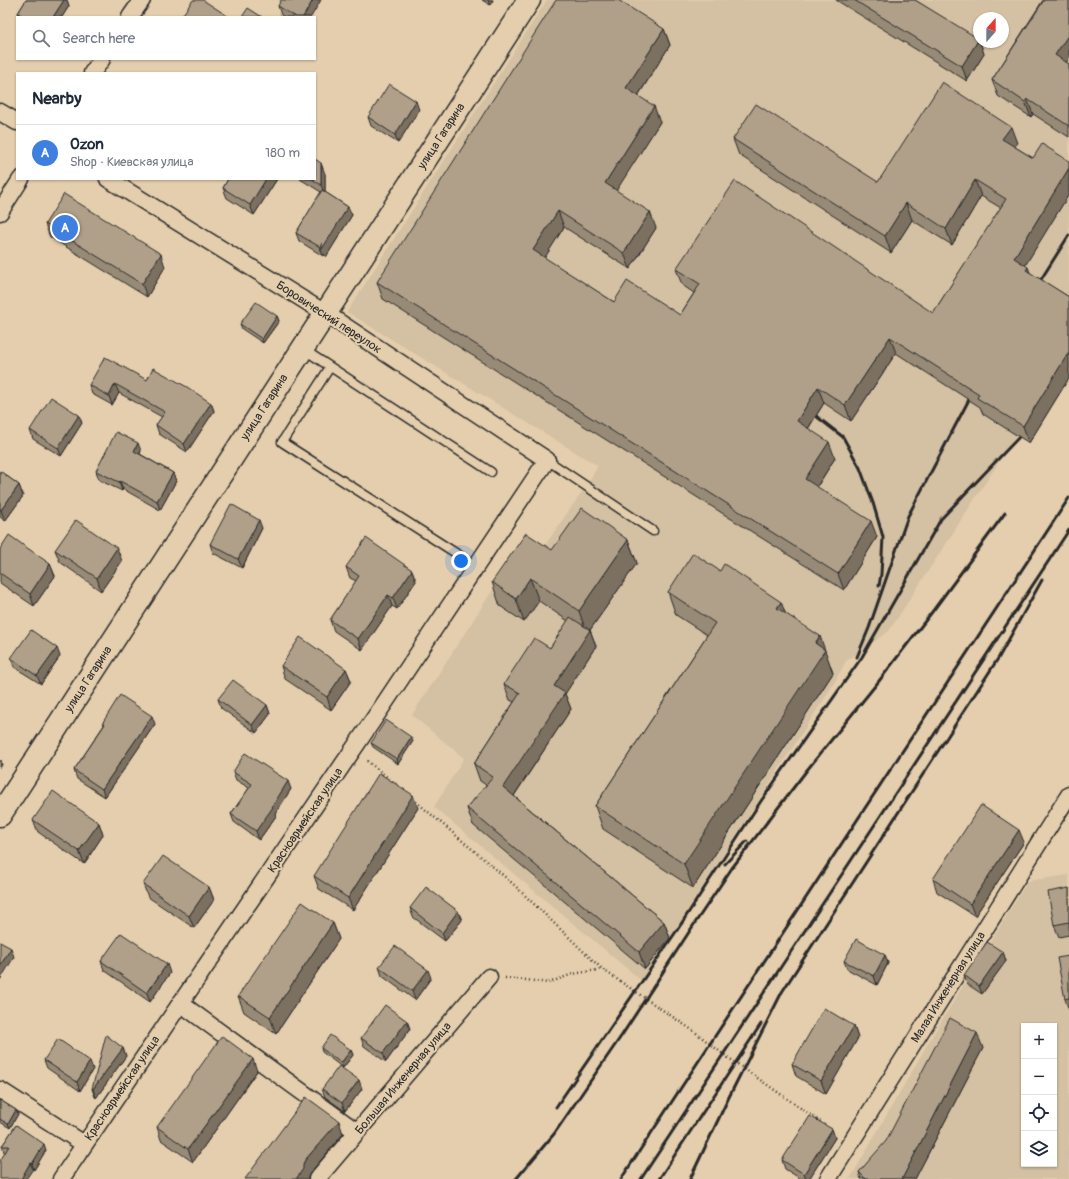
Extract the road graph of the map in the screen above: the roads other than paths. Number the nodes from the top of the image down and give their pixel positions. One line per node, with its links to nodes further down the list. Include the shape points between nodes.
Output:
1 (142, 0): 3 (street)
2 (529, 0): 11 (street, улица Гагарина)
3 (131, 16)
4 (101, 60): 5 (street)
5 (93, 72)
6 (0, 112): 7 (street)
7 (16, 121)
8 (21, 180): 10 (street)
9 (110, 180): 11 (street, Боровический переулок)
10 (0, 212)
11 (325, 313): 12 (street, улица Гагарина); 14 (street, Боровический переулок)
12 (302, 348): 13 (lane); 19 (street, улица Гагарина)
13 (330, 367): 15 (lane); 17 (lane, via 282,442)
14 (547, 460): 16 (lane); 17 (street, Красноармейская улица)
15 (491, 472)
16 (652, 531)
17 (476, 566): 21 (street, Красноармейская улица)
18 (1069, 796): 27 (street, Малая Инженерная улица)
19 (0, 816)
20 (489, 976): 23 (street, Большая Инженерная улица)
21 (180, 1003): 23 (street); 24 (street, Красноармейская улица)
22 (0, 1090): 24 (street)
23 (357, 1132): 26 (street, Большая Инженерная улица)
24 (84, 1144): 25 (street, Красноармейская улица)
25 (60, 1179)
26 (317, 1179)
27 (828, 1179)

